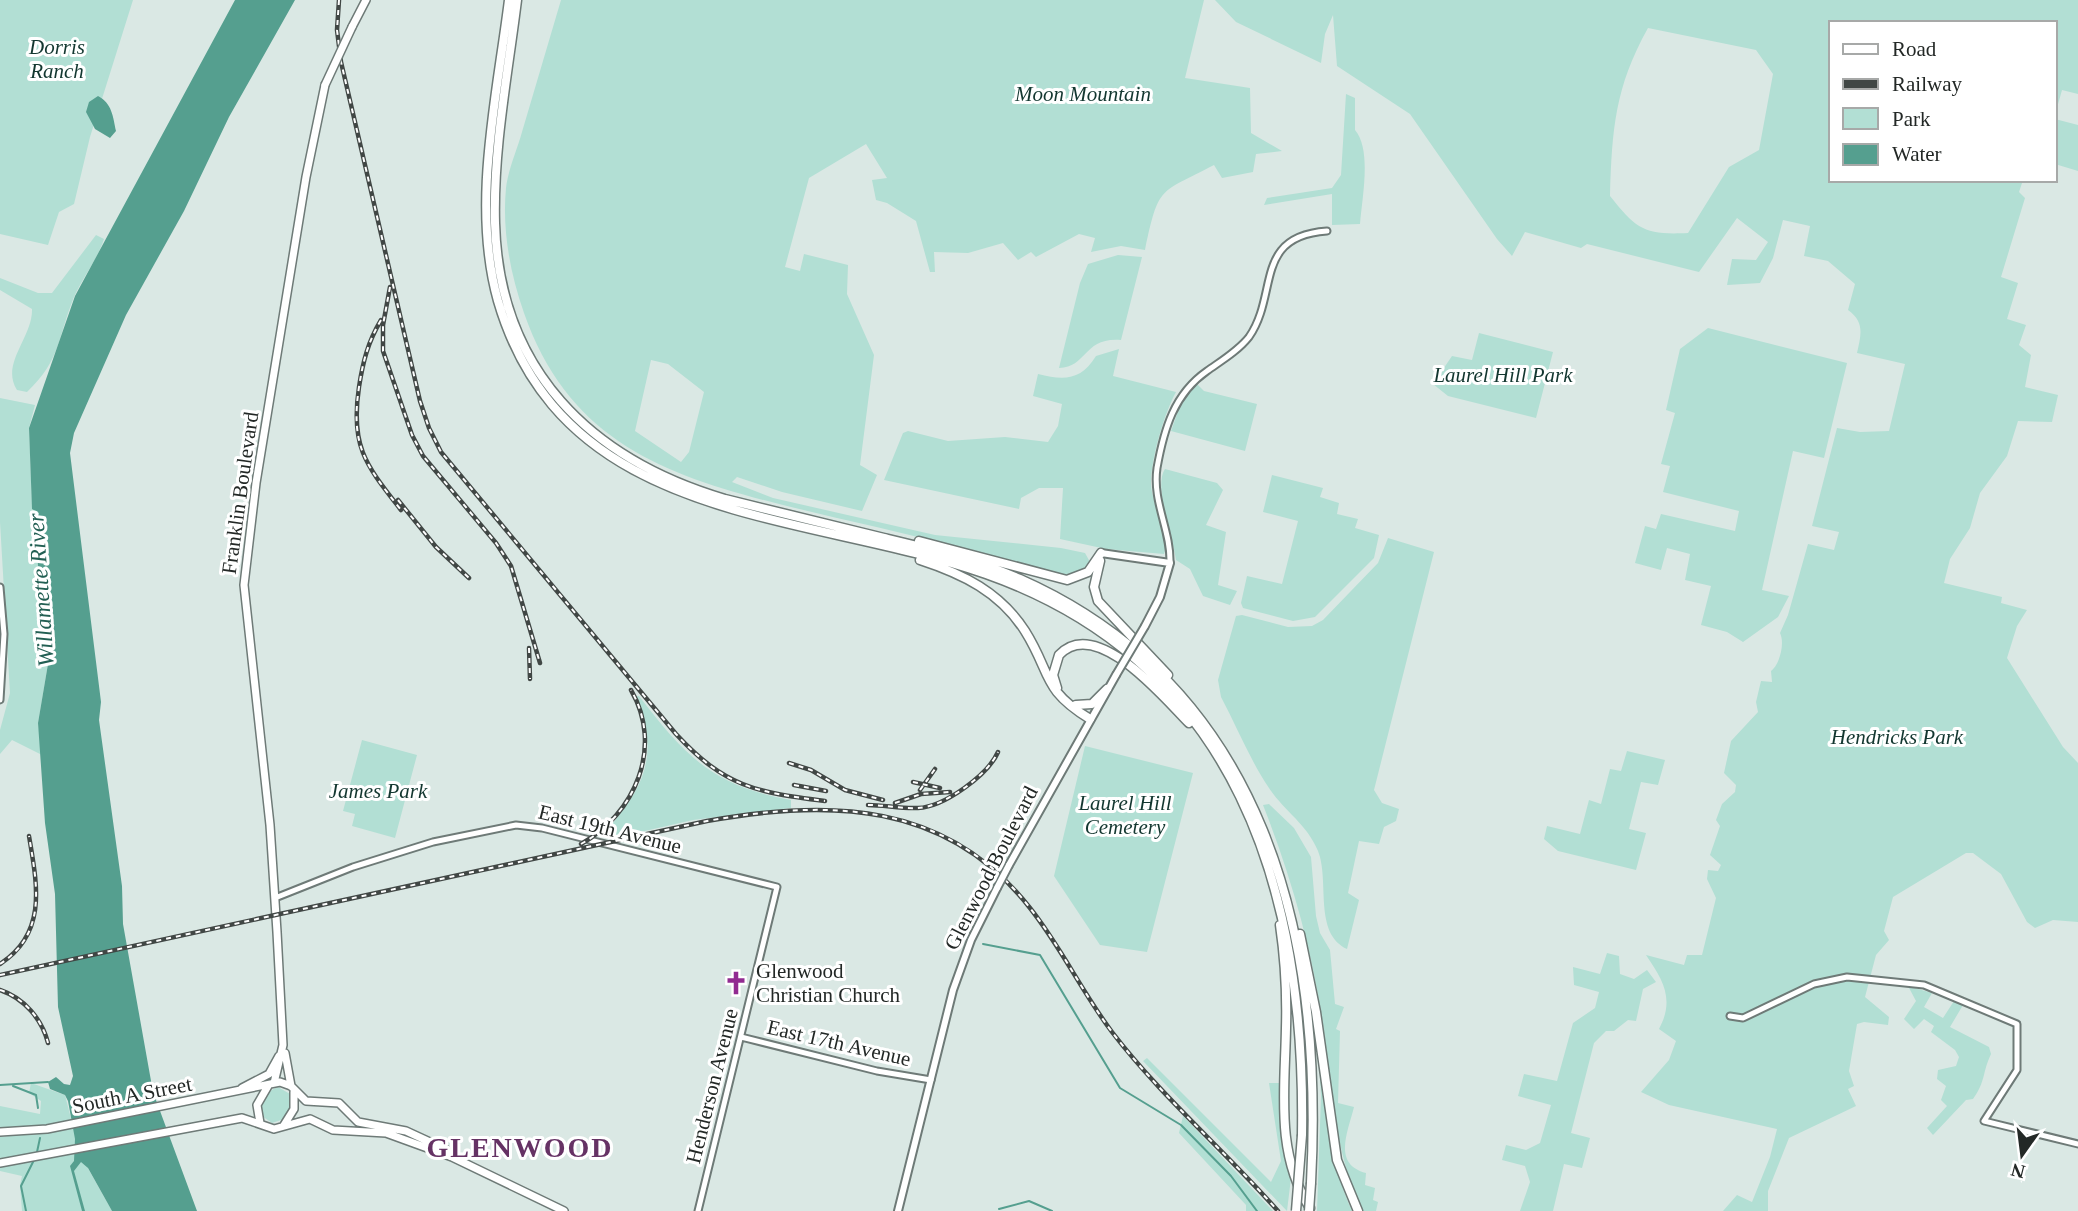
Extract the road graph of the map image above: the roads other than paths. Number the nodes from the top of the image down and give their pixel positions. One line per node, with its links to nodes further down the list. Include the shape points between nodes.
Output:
1 (366, 0): 16 (main road, Franklin Boulevard, bridge, via 325,85 306,177 245,567)
2 (509, 0): 5 (highway, via 490,159 487,235 493,282 506,324 536,381 582,435 617,462 661,486 716,504)
3 (517, 0): 5 (highway, via 497,171 495,235 512,318 539,372 584,426 654,473 725,499)
4 (1327, 231): 7 (street, via 1304,235 1284,246 1272,264 1248,337 1191,382 1174,407 1156,477)
5 (867, 538): 6 (highway, via 952,548 1067,580 1088,572); 9 (highway, via 964,558 1048,591 1128,643); 13 (highway, via 954,572 996,597 1024,630 1056,694); 14 (highway, via 985,573 1065,610 1150,674)
6 (1101, 553): 7 (main road); 9 (highway, via 1094,587 1098,601 1157,660)
7 (1170, 563): 10 (main road, Glenwood Boulevard, bridge, via 1163,590)
8 (0, 587): 11 (street, via 4,634)
9 (1174, 687): 18 (highway, via 1210,729 1240,777 1267,834)
10 (1107, 689): 12 (highway, via 1092,704); 13 (main road, Glenwood Boulevard)
11 (0, 700)
12 (1076, 705): 13 (highway); 14 (highway, via 1059,691 1054,667 1070,646 1095,645 1146,680)
13 (1091, 716): 22 (main road, Glenwood Boulevard, bridge, via 1009,865 961,965)
14 (1209, 743): 17 (highway, via 1248,808)
15 (777, 887): 16 (street, East 19th Avenue, via 523,825 398,852); 20 (street, Henderson Avenue)
16 (275, 898): 21 (main road, Franklin Boulevard)
17 (1279, 898): 39 (highway, bridge, via 1298,1013 1302,1135); 40 (highway, via 1286,987 1285,1138)
18 (1289, 905): 40 (highway, bridge, via 1312,1057); 41 (highway, via 1297,921 1314,1000 1337,1160)
19 (1730, 1016): 33 (street, via 1743,1018 1814,984 1847,977 1924,985 2017,1024 2018,1065 1984,1121)
20 (741, 1037): 22 (street, East 17th Avenue); 37 (street, Henderson Avenue)
21 (283, 1045): 23 (main road, Franklin Boulevard); 24 (main road, Franklin Boulevard); 25 (main road, via 266,1076)
22 (931, 1080): 38 (main road, Glenwood Boulevard)
23 (272, 1084): 24 (main road); 25 (main road, South A Street); 28 (main road, Franklin Boulevard, via 257,1105)
24 (292, 1089): 26 (main road, via 310,1102); 30 (main road, Franklin Boulevard, via 294,1109)
25 (218, 1096): 32 (main road, South A Street)
26 (327, 1102): 27 (main road, via 339,1103); 29 (main road, via 319,1113)
27 (348, 1114): 31 (main road); 34 (main road, via 362,1123 406,1131 445,1149)
28 (260, 1123): 30 (main road, via 271,1129); 35 (main road, via 248,1118 230,1120)
29 (321, 1123): 30 (main road, via 304,1119); 31 (main road)
30 (284, 1126)
31 (341, 1129): 34 (main road, via 386,1133)
32 (0, 1134)
33 (2078, 1144)
34 (452, 1157): 36 (main road)
35 (0, 1163)
36 (564, 1211)
37 (698, 1211)
38 (898, 1211)
39 (1296, 1211)
40 (1310, 1211)
41 (1358, 1211)

